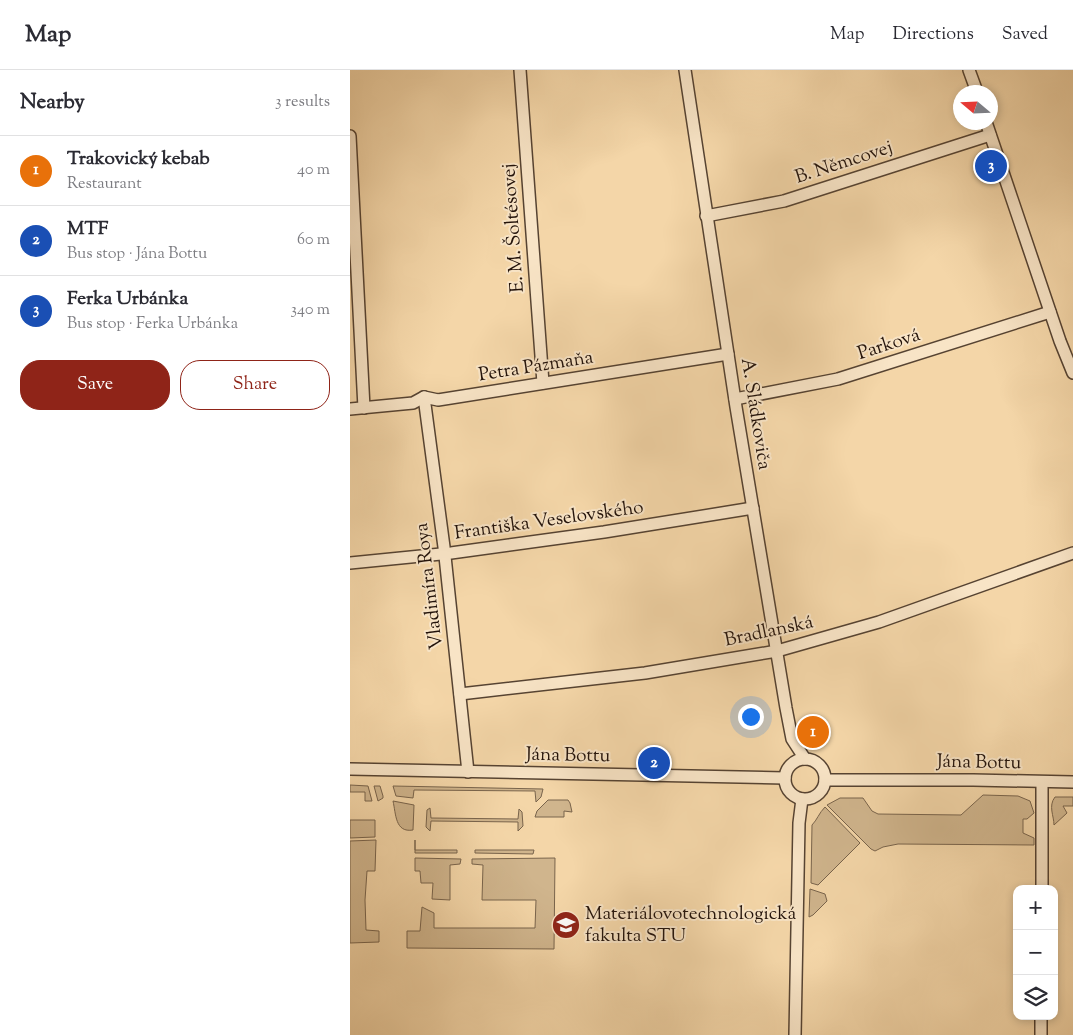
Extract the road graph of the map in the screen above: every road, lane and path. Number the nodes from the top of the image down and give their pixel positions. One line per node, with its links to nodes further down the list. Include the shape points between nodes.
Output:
1 (520, 70): 12 (street, E. M. Šoltésovej)
2 (685, 70): 8 (street, A. Sládkoviča)
3 (969, 70): 4 (street)
4 (974, 85)
5 (988, 130): 6 (street)
6 (990, 135): 8 (street, B. Němcovej, via 784,201); 9 (street)
7 (350, 136): 15 (street)
8 (706, 216): 10 (street, A. Sládkoviča)
9 (1050, 312): 11 (street); 14 (street, Parková, via 838,379)
10 (728, 354): 12 (street, Petra Pázmaňa); 14 (street, A. Sládkoviča)
11 (1073, 373)
12 (543, 383): 13 (street, Petra Pázmaňa, via 438,400)
13 (424, 397): 15 (street, Petra Pázmaňa, via 413,403); 19 (street, Vladimíra Roya)
14 (735, 399): 17 (street, A. Sládkoviča)
15 (364, 408): 16 (street, Petra Pázmaňa)
16 (350, 409)
17 (753, 508): 19 (street, Františka Veselovského); 21 (street, A. Sládkoviča)
18 (1073, 553): 21 (street, Bradlanská, via 879,622)
19 (444, 554): 20 (street, Františka Veselovského); 22 (street, Vladimíra Roya)
20 (350, 563)
21 (777, 651): 22 (street, Bradlanská, via 645,673); 23 (street, A. Sládkoviča, via 790,732)
22 (460, 694): 25 (street, Vladimíra Roya)
23 (805, 759): 26 (street, via 791,765); 27 (street, via 818,764)
24 (350, 769): 25 (street, Jána Bottu)
25 (468, 772): 26 (street, Jána Bottu)
26 (785, 778): 30 (street, via 790,792)
27 (825, 780): 28 (street, Jána Bottu); 30 (street, via 817,795)
28 (1042, 782): 29 (street, Jána Bottu); 31 (street)
29 (1073, 782)
30 (802, 799): 33 (street)
31 (1042, 885)
32 (1041, 1020): 34 (street)
33 (795, 1035)
34 (1041, 1035)

